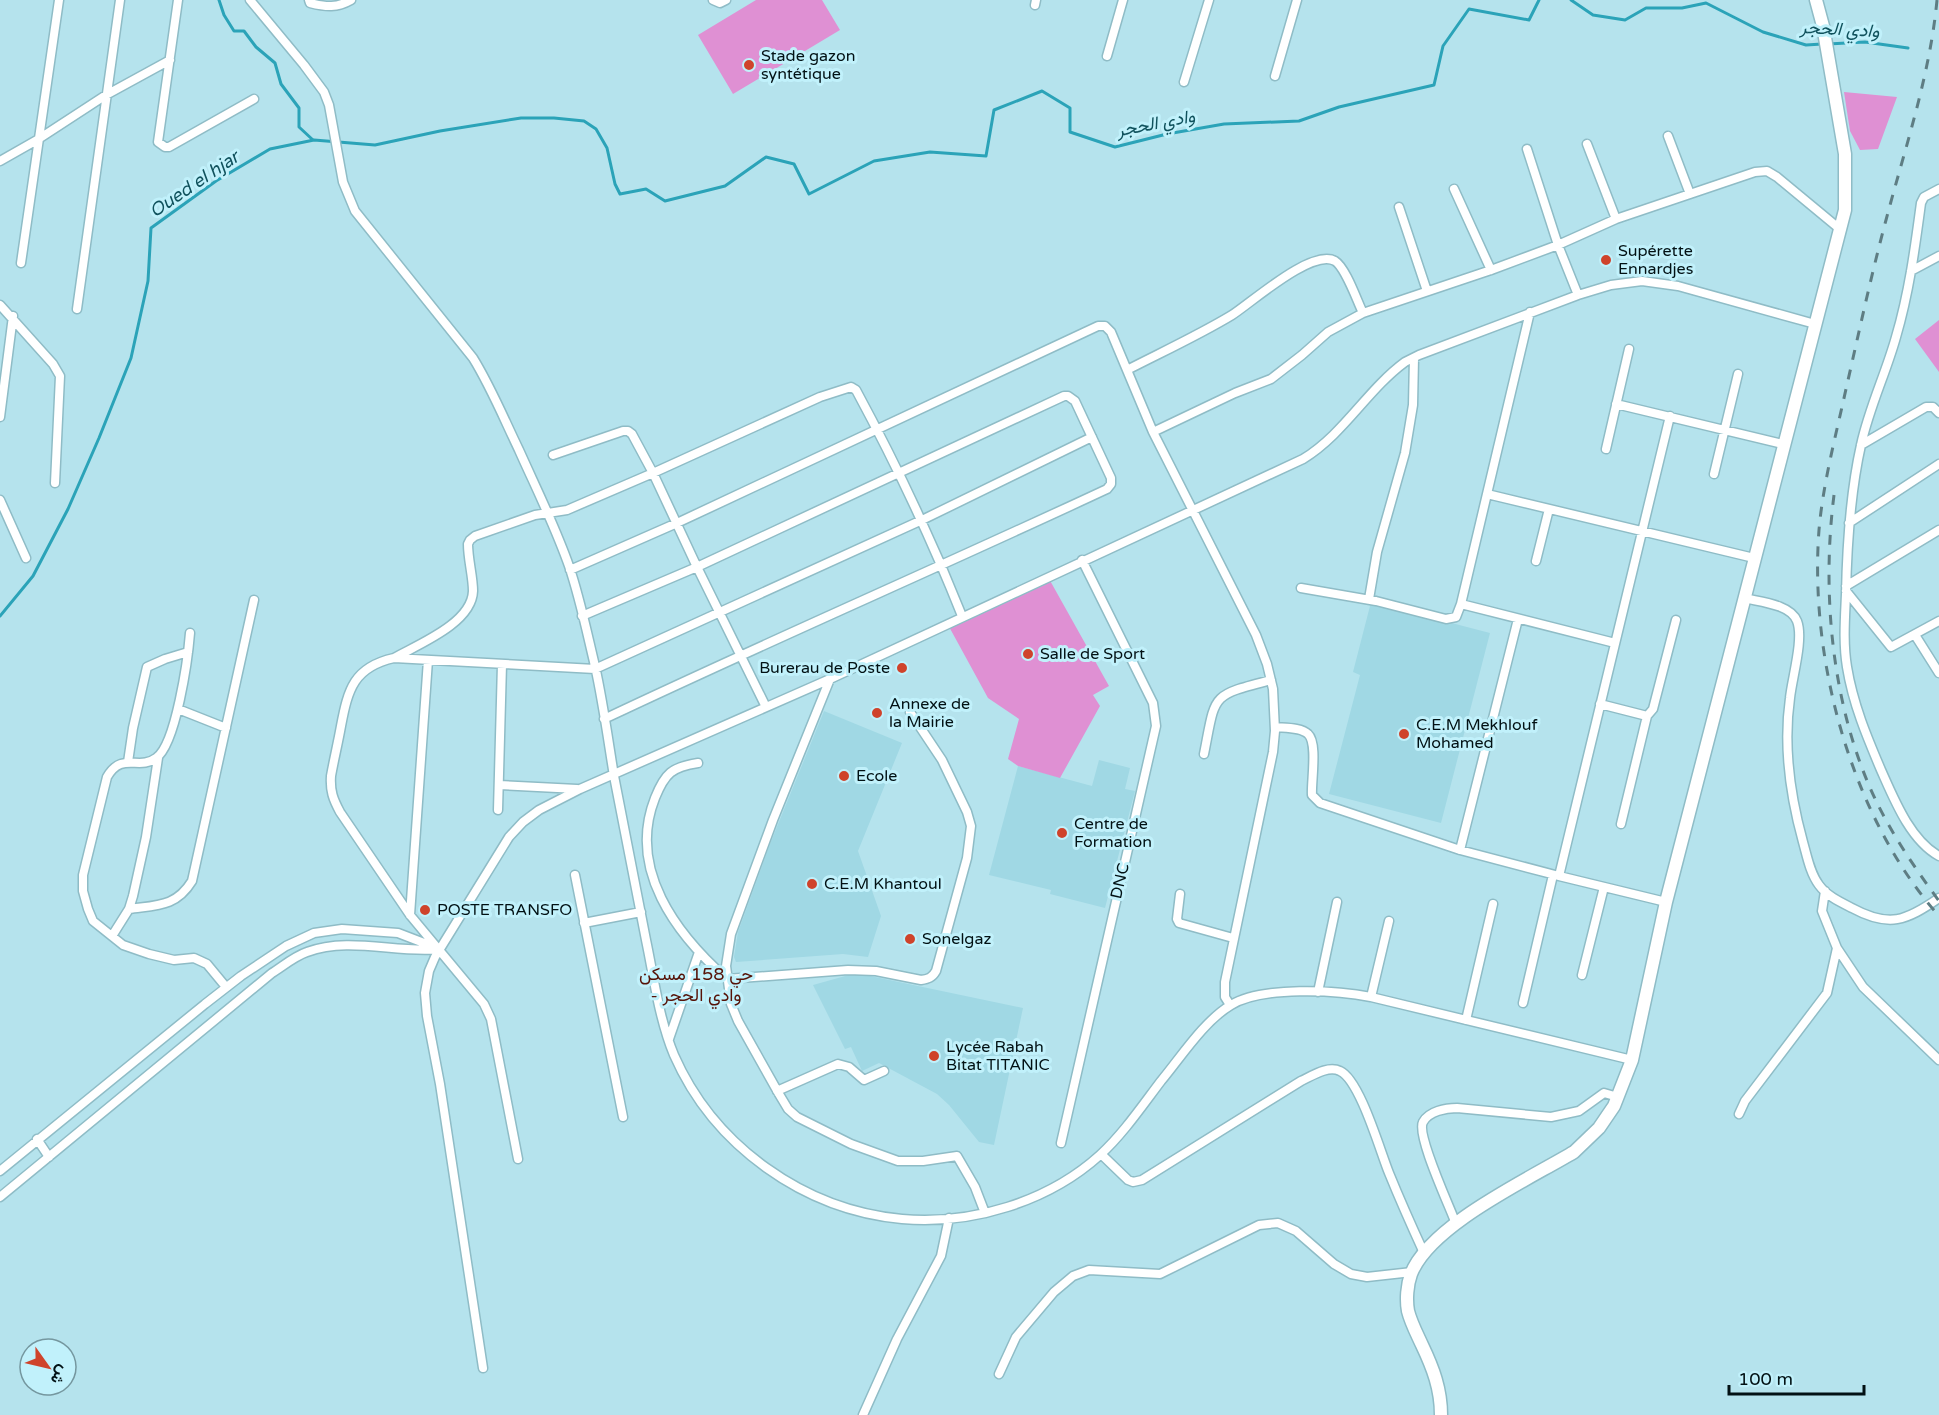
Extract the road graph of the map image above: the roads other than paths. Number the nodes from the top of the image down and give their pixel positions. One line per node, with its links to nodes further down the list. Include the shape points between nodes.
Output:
1 (59, 0): 20 (street)
2 (120, 0): 17 (street)
3 (178, 0): 14 (street)
4 (250, 0): 68 (street, via 324,92 341,173 355,211 480,370)
5 (309, 0): 6 (street, via 328,8)
6 (351, 0)
7 (713, 0): 8 (street)
8 (726, 0)
9 (1123, 0): 13 (street)
10 (1209, 0): 16 (street)
11 (1297, 0): 15 (street)
12 (1816, 0): 29 (main road, via 1845,154)
13 (1107, 56)
14 (170, 60): 17 (street); 18 (street, via 158,142 165,147)
15 (1275, 76)
16 (1184, 82)
17 (106, 95): 20 (street); 38 (street)
18 (254, 99)
19 (1668, 136): 26 (street)
20 (38, 140): 23 (street); 32 (street)
21 (1587, 144): 28 (street)
22 (1527, 149): 30 (street)
23 (0, 161)
24 (1454, 189): 33 (street)
25 (1939, 189): 34 (street, via 1921,203)
26 (1690, 194): 28 (street); 29 (street, via 1767,171)
27 (1399, 207): 35 (street)
28 (1616, 219): 30 (street)
29 (1841, 230): 42 (main road)
30 (1558, 245): 33 (street); 36 (street)
31 (1939, 256): 34 (street)
32 (21, 263)
33 (1491, 270): 35 (street)
34 (1911, 271): 56 (street, via 1897,334)
35 (1427, 291): 40 (street)
36 (1578, 296): 39 (street); 42 (street, via 1629,282 1666,283)
37 (0, 304): 41 (street)
38 (77, 309)
39 (1530, 312): 44 (street); 64 (street)
40 (1363, 313): 45 (street, via 1338,263 1319,262 1298,269 1233,314); 53 (street, via 1328,332 1270,379)
41 (13, 316): 50 (street); 63 (street, via 60,376)
42 (1815, 324): 55 (main road)
43 (1629, 349): 47 (street)
44 (1414, 358): 66 (street, via 1390,374 1316,451); 84 (street, via 1413,405 1405,453 1377,552)
45 (1127, 370): 51 (street, via 1111,332 1101,326); 53 (street)
46 (1738, 374): 52 (street)
47 (1616, 404): 49 (street); 57 (street)
48 (1939, 413): 56 (street, via 1926,406)
49 (1670, 416): 52 (street); 73 (street)
50 (0, 417)
51 (877, 428): 60 (street, via 856,390 848,388); 61 (street); 70 (street)
52 (1724, 429): 55 (street); 62 (street)
53 (1153, 432): 66 (street)
54 (1092, 437): 61 (street, via 1075,401 1064,396); 69 (street); 78 (street, via 1111,478 1109,487)
55 (1783, 444): 75 (main road)
56 (1861, 445): 71 (street)
57 (1606, 449)
58 (553, 455): 60 (street, via 628,431)
59 (1939, 464): 71 (street)
60 (653, 473): 68 (street, via 567,510); 70 (street)
61 (900, 474): 69 (street); 79 (street)
62 (1714, 474)
63 (55, 483)
64 (1487, 494): 67 (street); 86 (street)
65 (0, 500): 74 (street)
66 (1192, 509): 76 (street); 104 (street, via 1256,635)
67 (1549, 509): 73 (street); 77 (street)
68 (548, 513): 80 (street); 98 (street, via 470,540 473,594 467,611)
69 (922, 520): 78 (street); 87 (street)
70 (677, 523): 79 (street); 80 (street)
71 (1849, 523): 82 (street)
72 (1939, 530): 82 (street)
73 (1641, 531): 75 (street); 95 (street)
74 (26, 558)
75 (1754, 558): 83 (main road)
76 (1082, 560): 89 (street); 160 (street, DNC, via 1153,703 1156,726)
77 (1536, 561)
78 (942, 566): 89 (street); 97 (street)
79 (697, 567): 87 (street); 88 (street)
80 (570, 570): 88 (street)
81 (1301, 588): 84 (street)
82 (1846, 589): 94 (street, via 1890,646); 123 (street, via 1847,665 1857,711 1907,822)
83 (1744, 598): 127 (street, via 1788,610 1797,622 1787,730 1789,781 1806,854); 131 (main road)
84 (1369, 599): 86 (street, via 1450,620 1456,617)
85 (254, 600): 112 (street)
86 (1461, 604): 90 (street)
87 (721, 612): 97 (street); 101 (street)
88 (582, 616): 101 (street)
89 (962, 616): 103 (street)
90 (1518, 619): 95 (street); 122 (street)
91 (1676, 620): 109 (street, via 1653,709)
92 (1939, 621): 94 (street)
93 (190, 633): 96 (street)
94 (1916, 635): 102 (street)
95 (1615, 643): 105 (street)
96 (188, 652): 107 (street); 115 (street, via 147,667)
97 (741, 655): 106 (street); 110 (street)
98 (394, 658): 99 (street); 135 (street, via 370,666 352,684 346,697 330,789 340,812)
99 (428, 660): 100 (street); 135 (street)
100 (502, 664): 101 (street); 118 (street)
101 (596, 669): 110 (street)
102 (1939, 673)
103 (830, 679): 106 (street); 144 (street, via 734,923 728,946)
104 (1271, 680): 111 (street); 113 (street, via 1231,691 1217,701)
105 (1600, 704): 109 (street); 125 (street)
106 (766, 707): 117 (street)
107 (178, 709): 112 (street); 114 (street, via 169,740)
108 (910, 712): 144 (street, via 942,760 972,829 934,975 921,980 848,970)
109 (1647, 716): 121 (street)
110 (604, 719): 117 (street)
111 (1275, 727): 122 (street, via 1310,736 1312,795 1320,803); 139 (street)
112 (226, 728): 133 (street, via 192,881 175,901)
113 (1204, 754)
114 (158, 758): 115 (street); 133 (street, via 146,837)
115 (128, 762): 138 (street, via 119,764 107,777 83,875 83,891 93,921)
116 (698, 763): 142 (street, via 673,769 663,780 649,815 646,840 657,890)
117 (614, 776): 119 (street); 134 (street)
118 (499, 785): 119 (street); 120 (street)
119 (580, 789): 141 (street, via 538,810 509,837)
120 (498, 810)
121 (1621, 824)
122 (1460, 850): 125 (street)
123 (1939, 856)
124 (575, 875): 137 (street)
125 (1556, 875): 126 (street); 148 (street)
126 (1604, 887): 131 (street); 143 (street)
127 (1825, 891): 129 (street, via 1861,913 1888,921 1908,917); 140 (street, via 1822,911)
128 (1180, 894): 139 (street, via 1179,923)
129 (1939, 898)
130 (1337, 902): 146 (street)
131 (1666, 902): 153 (main road)
132 (1493, 904): 150 (street)
133 (129, 909): 138 (street)
134 (640, 912): 137 (street); 151 (street)
135 (411, 915): 141 (street)
136 (1389, 921): 147 (street)
137 (584, 923): 158 (street)
138 (112, 936): 145 (street, via 123,945 149,954 174,960 194,958 212,969)
139 (1233, 938): 149 (street, via 1224,993)
140 (1837, 948): 152 (street, via 1863,987); 157 (street, via 1827,993)
141 (440, 949): 145 (street, via 399,933 342,929 314,933 286,946); 162 (street, via 346,945 307,952 272,973); 163 (street, via 488,1011); 171 (street, via 425,993 427,1016)
142 (699, 952): 144 (street); 151 (street)
143 (1582, 975)
144 (727, 979): 155 (street, via 738,1021)
145 (226, 987): 159 (street)
146 (1318, 992): 147 (street); 149 (street, via 1252,997)
147 (1371, 997): 150 (street)
148 (1523, 1003)
149 (1230, 1005): 161 (street, via 1186,1050)
150 (1466, 1020): 153 (street)
151 (669, 1038): 167 (street, via 674,1055 709,1113 769,1170 794,1186 853,1211 913,1220)
152 (1938, 1059)
153 (1632, 1060): 156 (main road)
154 (884, 1071): 155 (street, via 864,1080 849,1067 838,1064)
155 (777, 1091): 166 (street, via 788,1109 805,1122 879,1155 905,1162 957,1156)
156 (1618, 1098): 168 (main road, via 1599,1128 1574,1152); 168 (street, via 1604,1093 1579,1111 1551,1117 1456,1108 1442,1109 1425,1119 1422,1127 1426,1149)
157 (1739, 1114)
158 (623, 1118)
159 (37, 1139): 162 (street); 164 (street)
160 (1061, 1143)
161 (1101, 1154): 166 (street, via 1048,1191); 169 (street, via 1128,1180 1142,1180 1301,1081 1337,1070 1351,1081 1365,1110)
162 (49, 1157): 165 (street)
163 (518, 1158)
164 (0, 1171)
165 (0, 1197)
166 (985, 1213): 167 (street)
167 (949, 1218): 173 (street, via 941,1256)
168 (1456, 1224): 169 (main road)
169 (1424, 1253): 170 (main road)
170 (1412, 1272): 172 (street, via 1367,1277 1351,1274 1296,1230 1278,1223 1259,1225 1160,1274 1089,1270 1073,1276 1016,1337); 174 (main road, via 1408,1309 1435,1375)
171 (483, 1368)
172 (999, 1374)
173 (863, 1415)
174 (1441, 1415)

